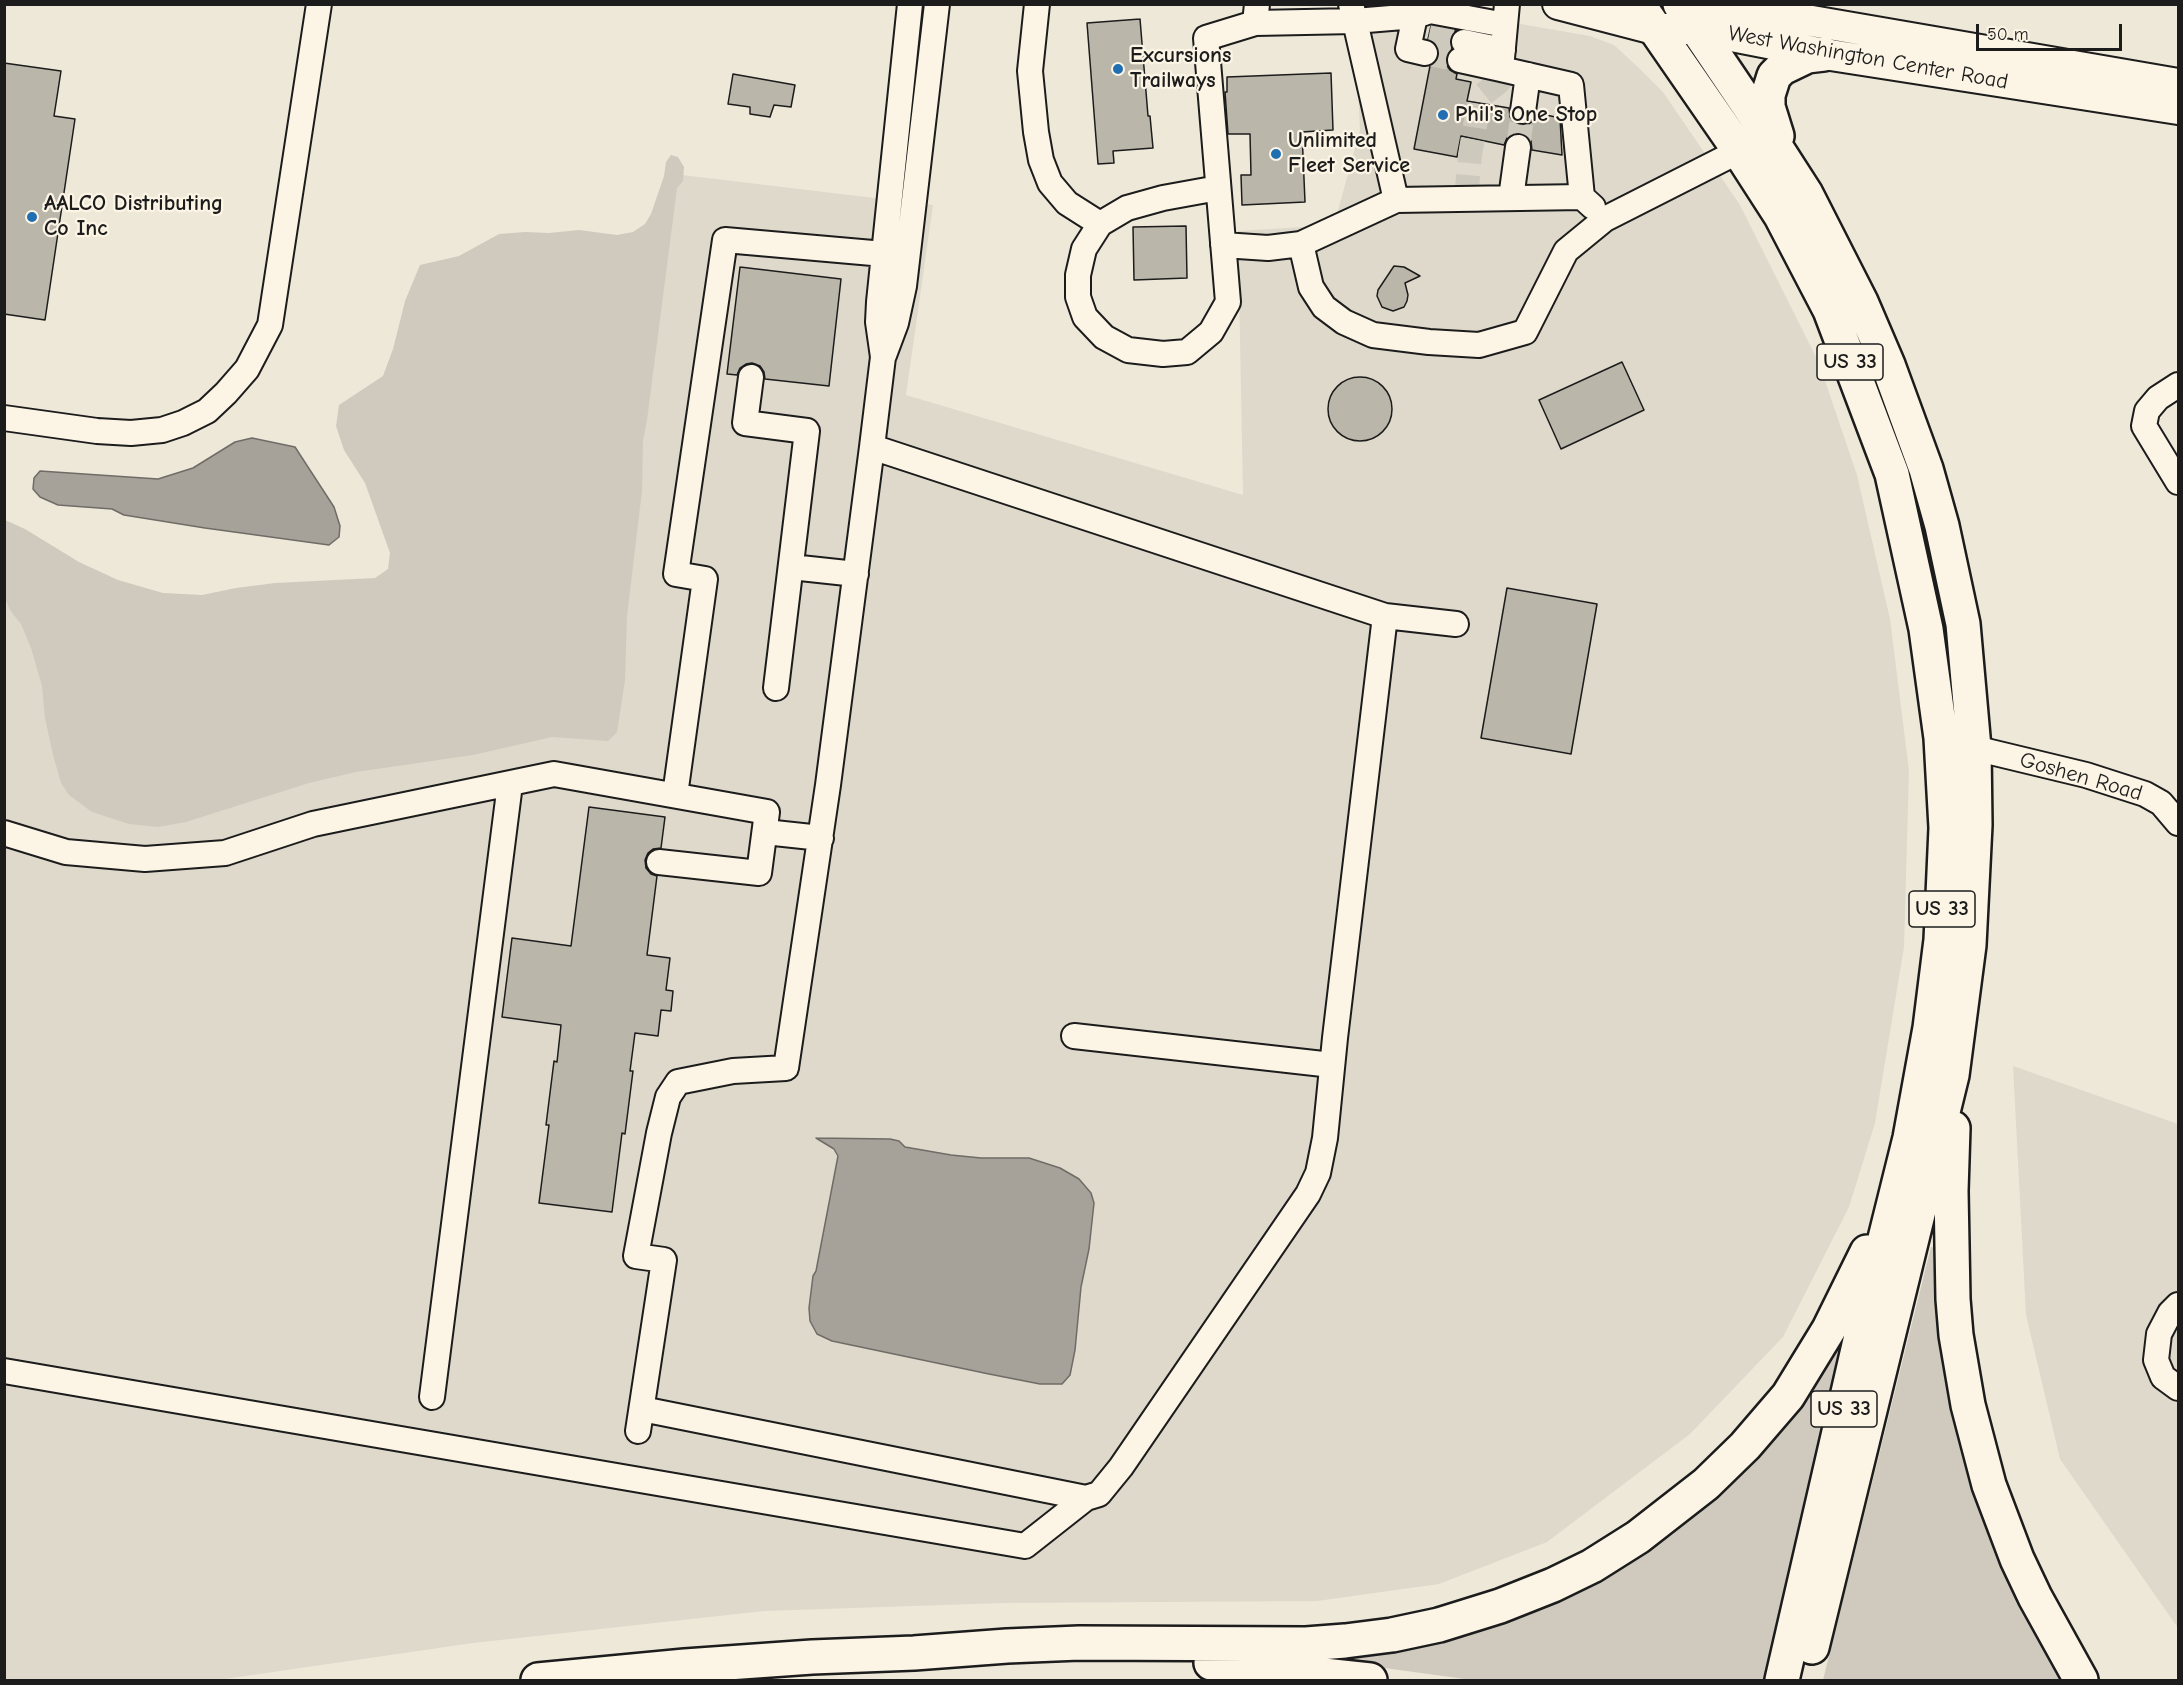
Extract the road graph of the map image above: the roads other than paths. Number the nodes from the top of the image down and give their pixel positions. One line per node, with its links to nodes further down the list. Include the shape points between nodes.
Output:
1 (319, 4): 34 (street, via 270,325 247,369 207,411 162,430 97,431)
2 (910, 4): 30 (street)
3 (937, 4): 31 (street, via 904,286)
4 (1037, 4): 27 (street, via 1030,71 1041,160 1050,183 1067,203)
5 (1558, 4): 11 (main road, West Washington Center Road)
6 (1353, 13): 9 (street); 10 (street, via 1420,34 1430,11); 25 (street)
7 (1696, 13): 8 (main road, West Washington Center Road); 11 (main road, West Washington Center Road); 13 (main road, West Washington Center Road); 21 (highway, US 33)
8 (1815, 13): 16 (main road, West Washington Center Road)
9 (1256, 14): 22 (street, via 1206,38)
10 (1506, 15): 14 (street)
11 (1646, 17): 20 (highway, US 33)
12 (1462, 51): 14 (street)
13 (1824, 54): 17 (main road, West Washington Center Road); 21 (highway, via 1807,56 1782,68 1770,86 1768,107)
14 (1502, 59): 15 (street)
15 (1528, 75): 18 (street); 23 (street, via 1571,85)
16 (2178, 84)
17 (2178, 109)
18 (1523, 111)
19 (1518, 147): 24 (street)
20 (1739, 151): 26 (street); 53 (highway, US 33, via 1780,216 1830,310 1892,474 1926,629 1941,738 1946,828 1941,940)
21 (1786, 163): 42 (highway, US 33, via 1861,302 1926,469 1963,624)
22 (1218, 189): 27 (street, via 1127,208); 29 (street)
23 (1582, 197): 24 (street); 26 (street)
24 (1511, 198): 25 (street)
25 (1396, 200): 28 (street)
26 (1605, 219): 28 (street, via 1566,251 1525,332 1479,345 1373,335 1344,322 1324,308 1311,287)
27 (1100, 224): 29 (street, via 1084,249 1078,297 1085,318 1104,337 1128,350 1187,352 1211,332 1228,302)
28 (1301, 244): 29 (street, via 1268,248)
29 (1223, 245)
30 (884, 254): 31 (street, via 878,322); 44 (street, via 725,240 676,574 705,579)
31 (883, 357): 35 (street)
32 (751, 377): 37 (street, via 745,423 807,431)
33 (2178, 385): 36 (street, via 2147,411 2144,426)
34 (4, 418)
35 (872, 447): 38 (street); 39 (street)
36 (2178, 482)
37 (791, 567): 38 (street); 41 (street)
38 (856, 574): 48 (street)
39 (1385, 615): 40 (street); 51 (street)
40 (1456, 624)
41 (776, 688)
42 (1974, 748): 45 (street, Goshen Road, via 2086,775 2145,794 2161,803); 52 (highway, US 33, via 1969,945)
43 (510, 784): 44 (street, via 554,774); 47 (street, via 313,824 225,853 145,859 66,852); 57 (street)
44 (675, 795): 46 (street, via 767,812)
45 (2178, 823)
46 (765, 832): 48 (street); 49 (street, via 759,873)
47 (4, 833)
48 (820, 838): 58 (street, via 786,1068 733,1071 678,1082 668,1097 636,1256 664,1260 640,1420)
49 (659, 862)
50 (1074, 1036): 51 (street)
51 (1332, 1065): 58 (street, via 1325,1138 1318,1173 1308,1194 1122,1467 1099,1494)
52 (1952, 1075): 63 (highway); 64 (highway, US 33, via 1953,1299 1968,1405 1989,1485 2017,1559)
53 (1910, 1138): 59 (highway, via 1865,1260 1788,1396 1706,1484 1638,1537 1592,1566 1500,1606 1392,1635 1306,1644 1079,1643); 62 (highway, US 33)
54 (2178, 1305): 56 (street, via 2159,1334 2156,1360 2163,1377)
55 (4, 1371): 58 (street, via 1025,1546)
56 (2178, 1388)
57 (432, 1397)
58 (1086, 1498)
59 (914, 1653): 60 (highway, via 800,1658); 61 (highway, via 1142,1658)
60 (538, 1680)
61 (1370, 1680)
62 (1782, 1680)
63 (1804, 1680)
64 (2081, 1680)

